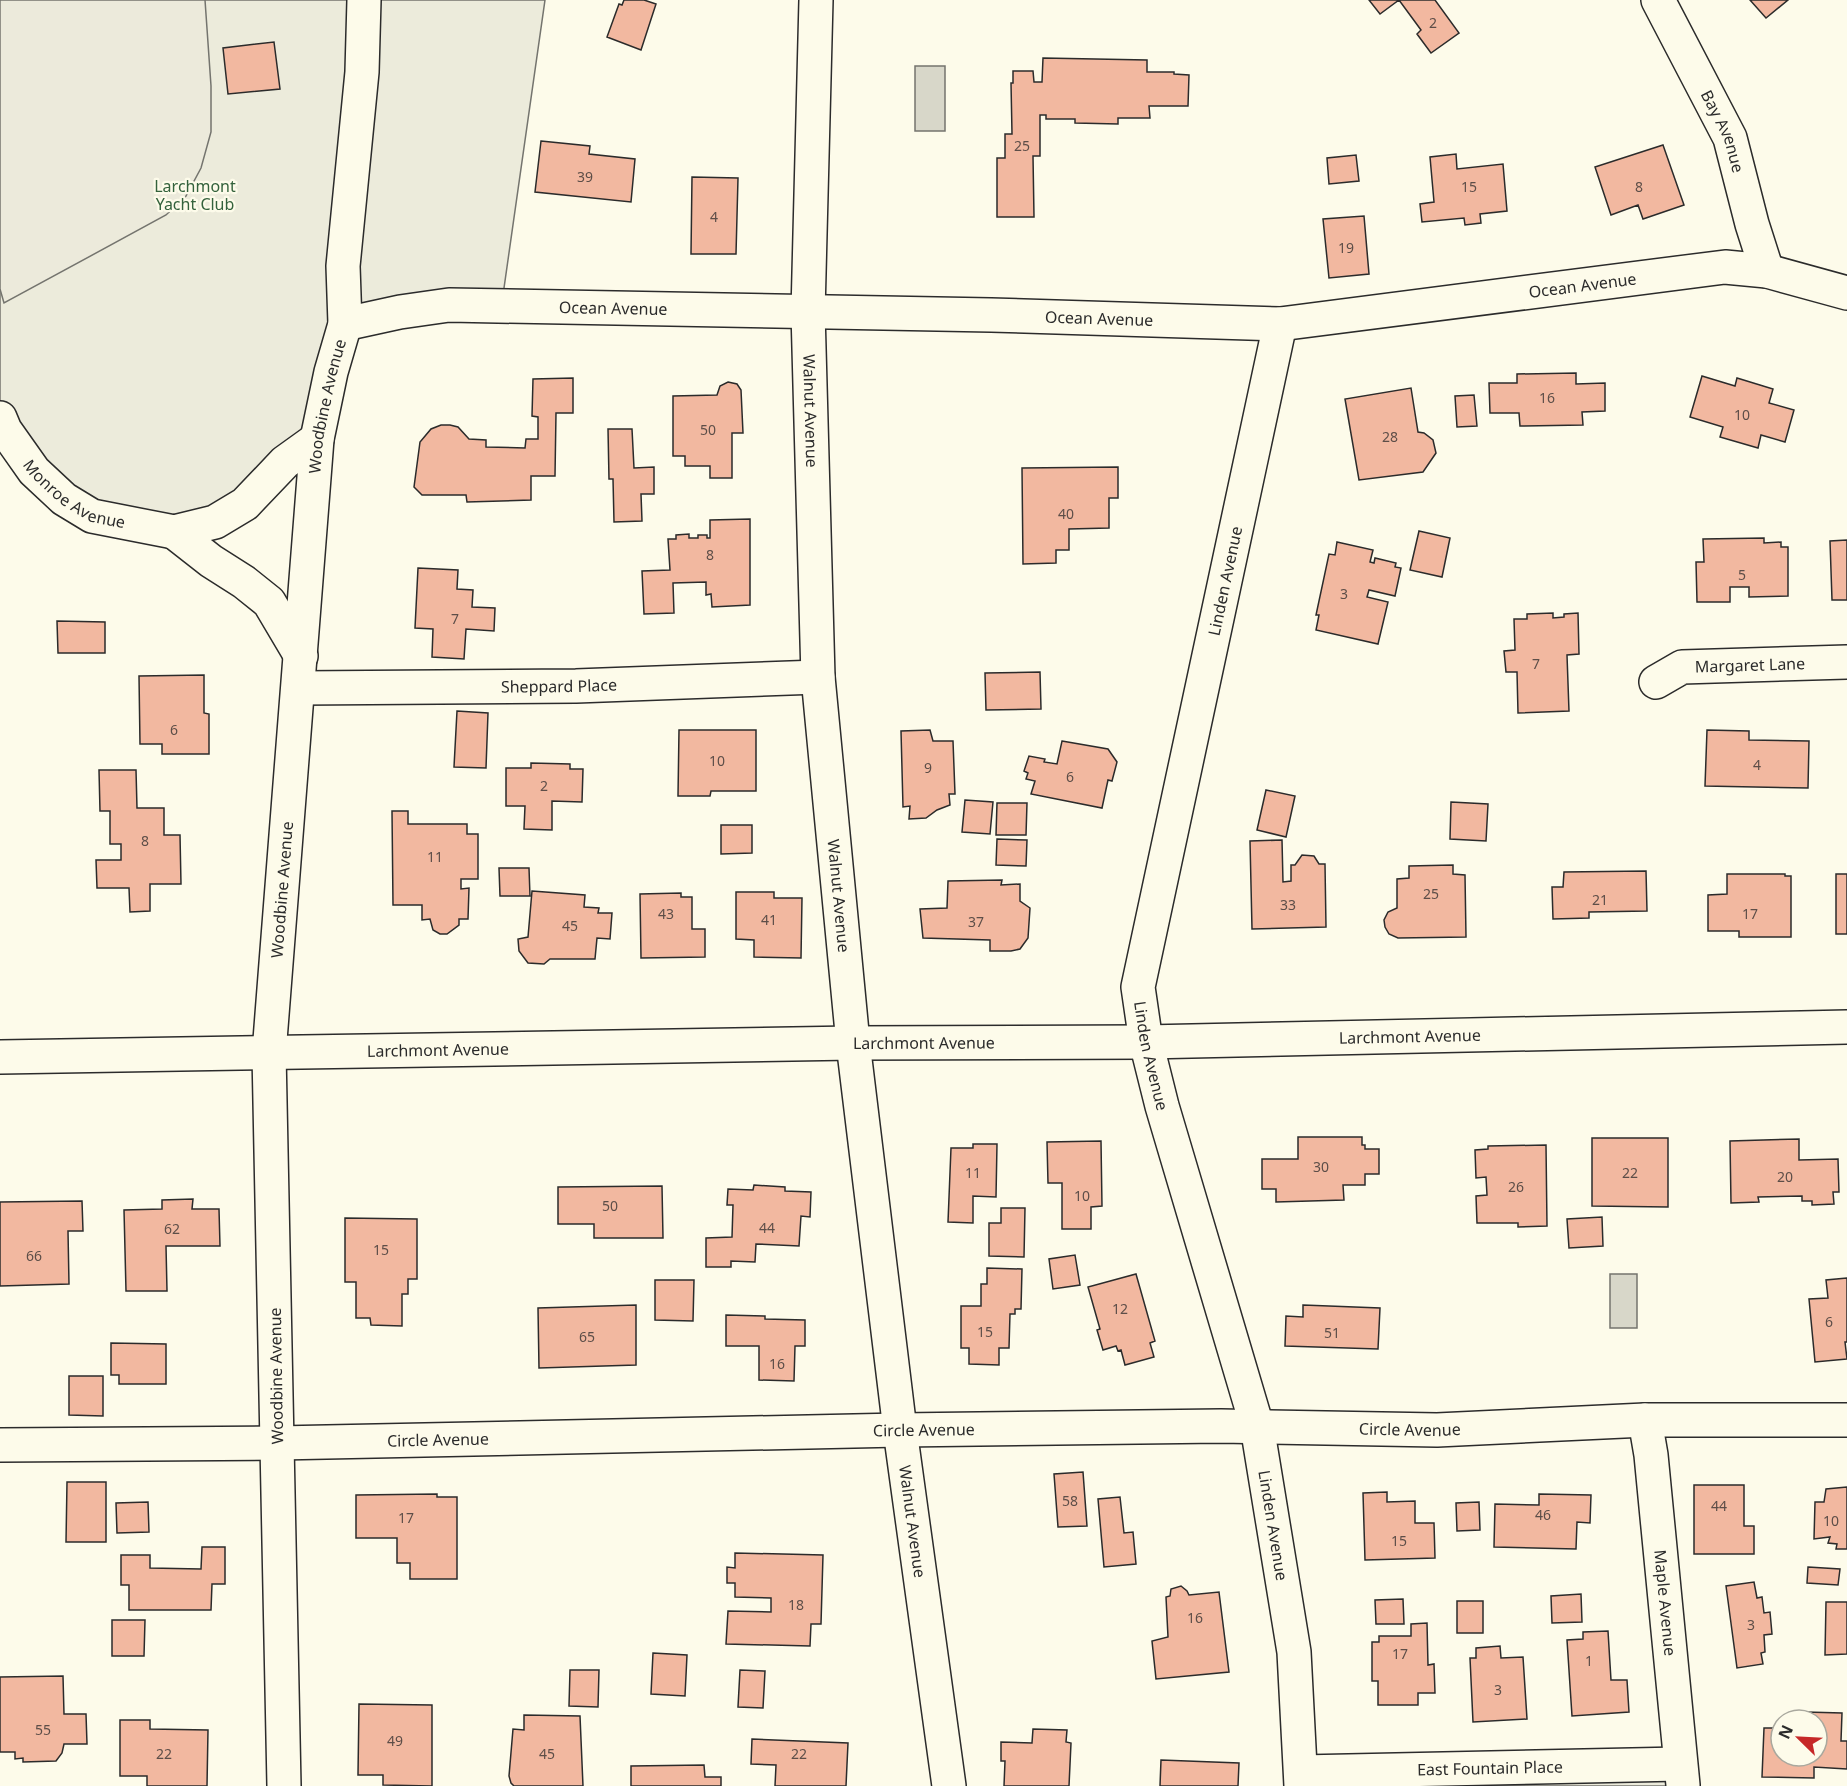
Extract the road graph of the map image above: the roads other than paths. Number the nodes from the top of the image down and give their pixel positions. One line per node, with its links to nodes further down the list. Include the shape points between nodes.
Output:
1 (364, 0): 7 (street, Woodbine Avenue, via 362,72 343,266)
2 (816, 0): 6 (street, Walnut Avenue)
3 (1658, 0): 4 (street, Bay Avenue, via 1730,138)
4 (1767, 271): 5 (street, Ocean Avenue); 8 (street, Ocean Avenue, via 1714,268)
5 (1847, 293)
6 (808, 312): 7 (street, Ocean Avenue, via 449,306); 8 (street, Ocean Avenue); 14 (street, Walnut Avenue)
7 (345, 324): 10 (street, Woodbine Avenue)
8 (1280, 324): 18 (street, Linden Avenue, via 1138,987)
9 (0, 418): 11 (street, Monroe Avenue, via 34,471 64,499 92,516)
10 (317, 439): 11 (street, Monroe Avenue, via 285,462 245,504 215,522); 12 (street, Woodbine Avenue)
11 (174, 532): 12 (street, Monroe Avenue, via 269,602)
12 (301, 656): 16 (street, Woodbine Avenue)
13 (1847, 662): 15 (street, Margaret Lane, via 1682,667)
14 (818, 676): 16 (street, Sheppard Place, via 576,686); 19 (street, Walnut Avenue)
15 (1656, 682)
16 (299, 688): 20 (street, Woodbine Avenue)
17 (1847, 1027): 18 (street, Larchmont Avenue)
18 (1146, 1042): 19 (street, Larchmont Avenue); 24 (street, Linden Avenue)
19 (853, 1043): 20 (street, Larchmont Avenue); 25 (street, Walnut Avenue)
20 (269, 1053): 21 (street, Larchmont Avenue); 26 (street, Woodbine Avenue)
21 (0, 1057)
22 (1645, 1420): 23 (street, Circle Avenue); 24 (street, Circle Avenue, via 1437,1431); 28 (street, Maple Avenue)
23 (1847, 1420)
24 (1257, 1426): 25 (street, Circle Avenue); 29 (street, Linden Avenue, via 1294,1652)
25 (900, 1430): 26 (street, Circle Avenue); 31 (street, Walnut Avenue)
26 (278, 1443): 27 (street, Circle Avenue); 30 (street, Woodbine Avenue)
27 (0, 1445)
28 (1682, 1775): 29 (street, East Fountain Place)
29 (1301, 1779)
30 (284, 1786)
31 (949, 1786)

